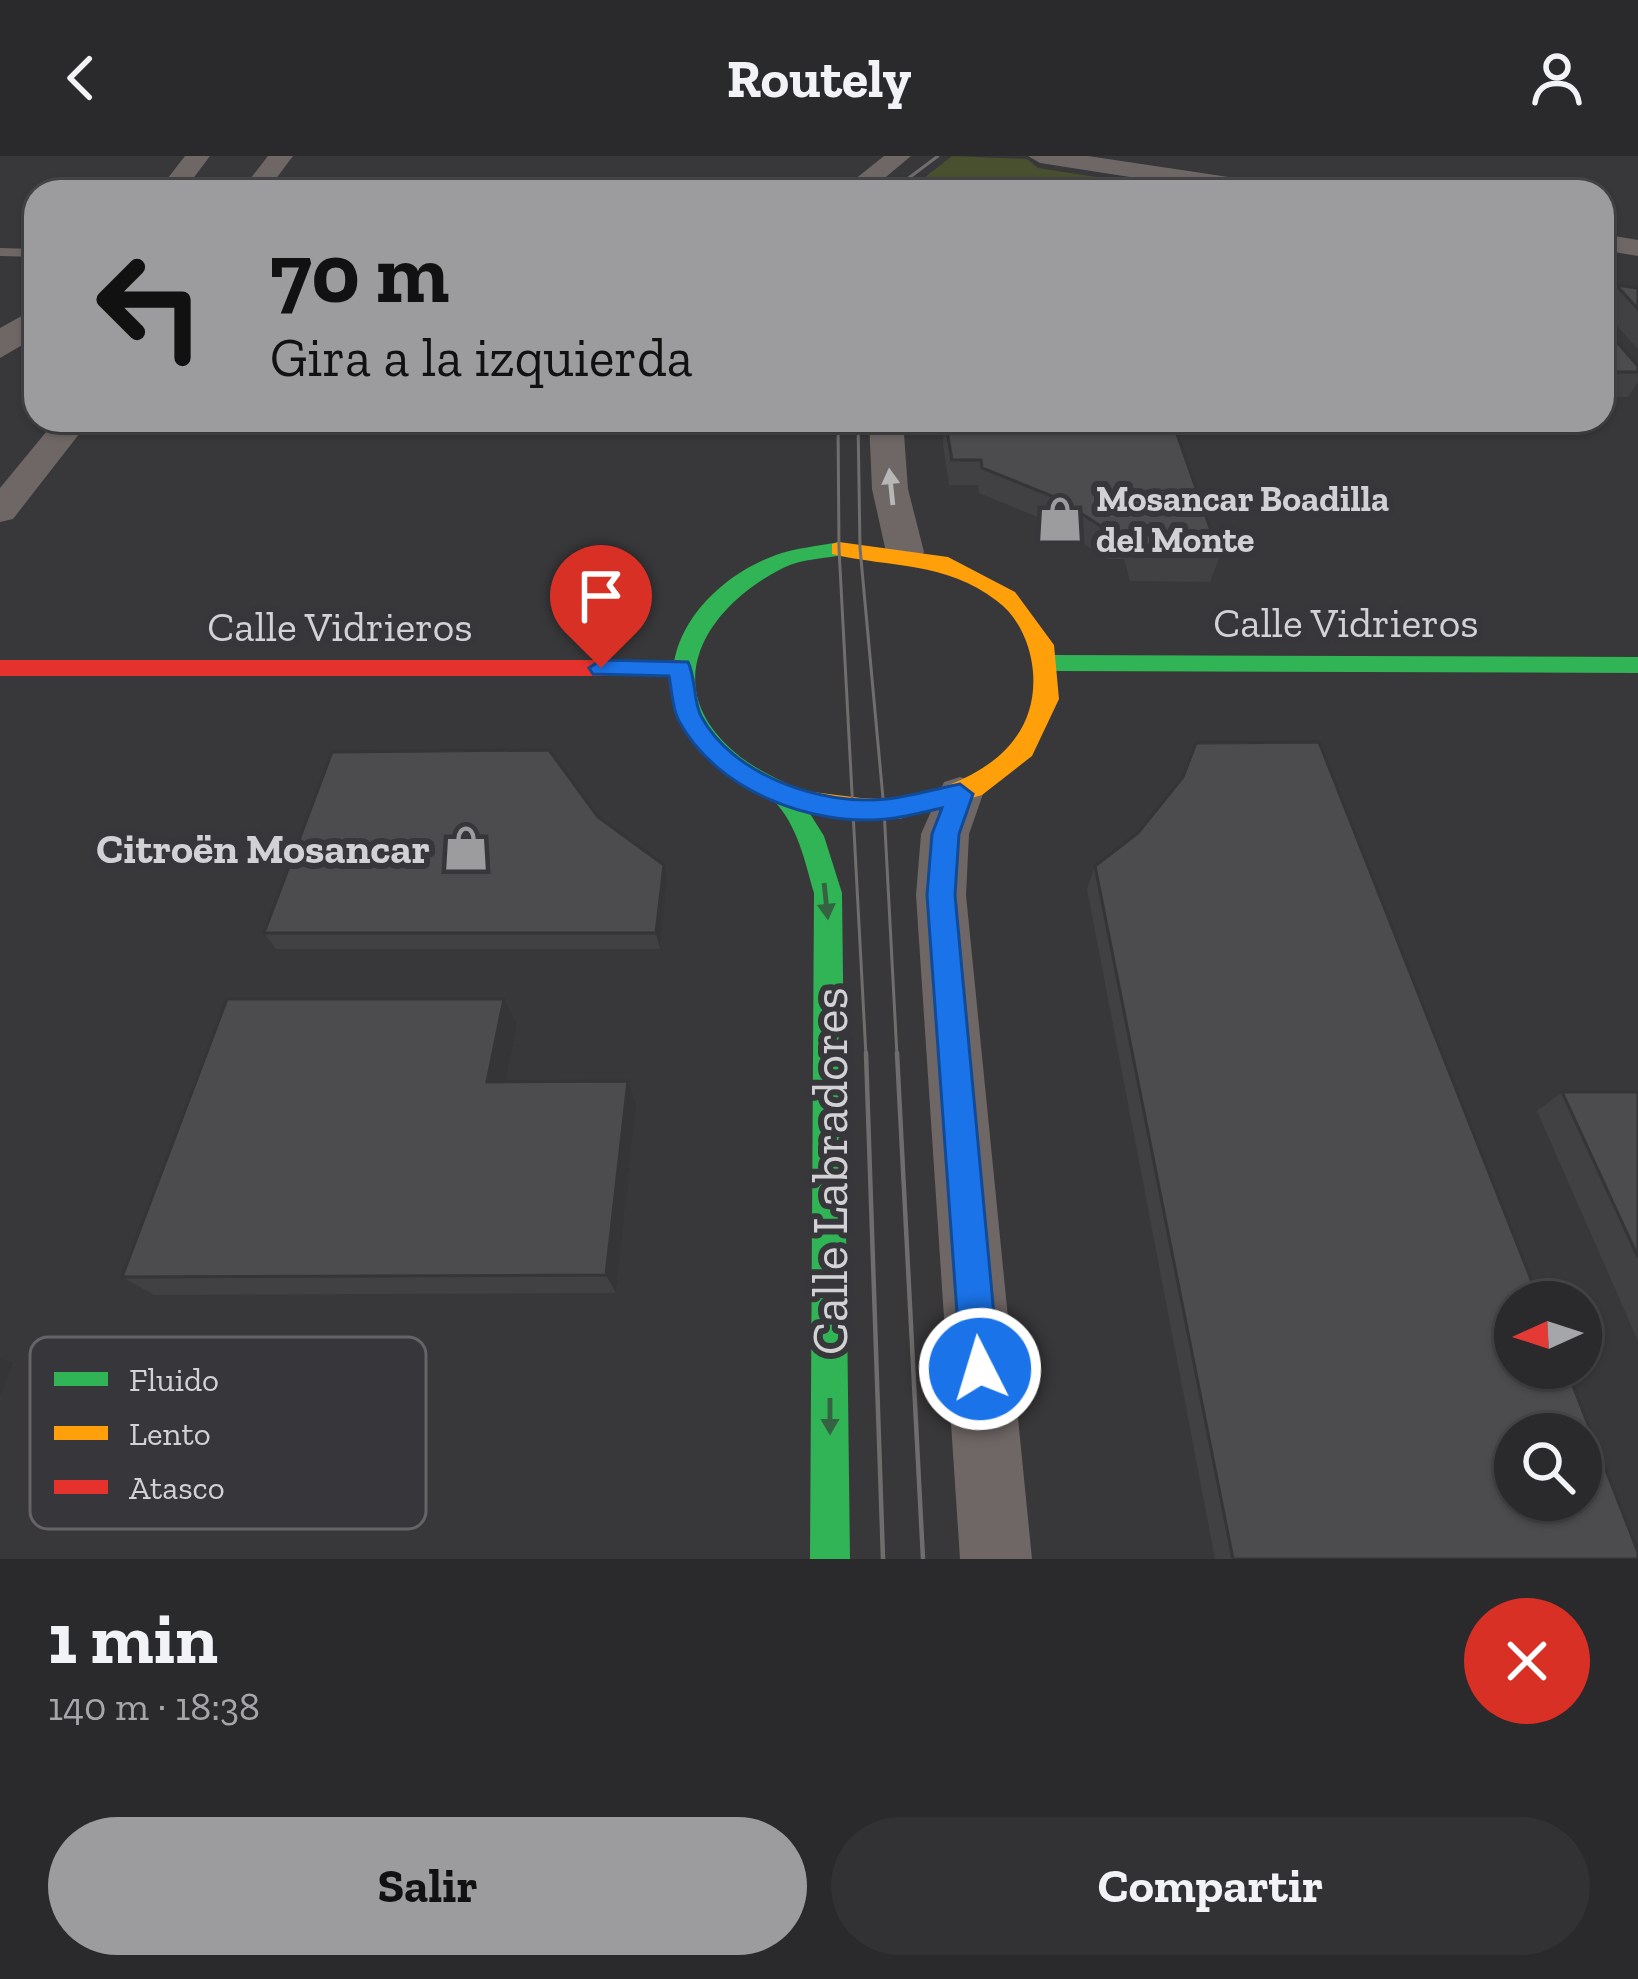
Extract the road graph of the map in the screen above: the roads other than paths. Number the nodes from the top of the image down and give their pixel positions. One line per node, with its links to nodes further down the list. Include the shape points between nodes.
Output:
1 (198, 156): 6 (street)
2 (281, 156): 7 (street)
3 (899, 156): 9 (street)
4 (1040, 156): 10 (street)
5 (846, 165): 8 (street)
6 (179, 180)
7 (262, 180)
8 (848, 180)
9 (866, 180)
10 (1197, 180)
11 (63, 432): 13 (street)
12 (887, 432): 14 (street, one-way to 12)
13 (0, 511)
14 (904, 552): 15 (street, via 972,573 1025,612); 18 (street, via 860,548 780,561 730,587 695,623)
15 (1053, 663): 16 (street, Calle Vidrieros); 20 (street, via 1049,713 1018,760)
16 (1638, 665)
17 (0, 668): 18 (street, Calle Vidrieros)
18 (680, 668): 19 (street, via 688,717 724,761)
19 (783, 794): 20 (street, via 858,809); 21 (street, Calle Labradores, one-way to 21, via 811,836 828,893)
20 (960, 794): 22 (street, via 945,834 941,895)
21 (830, 1559)
22 (996, 1559)

